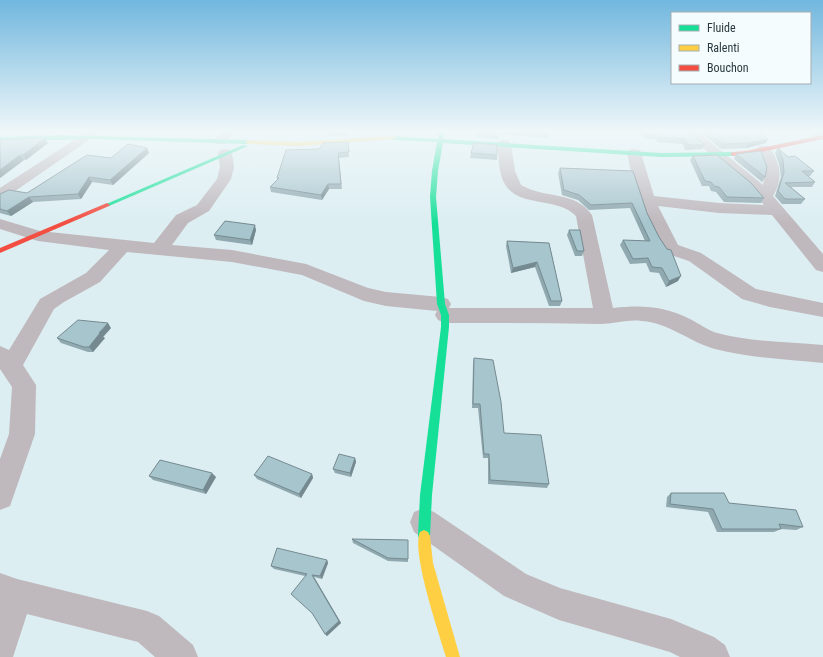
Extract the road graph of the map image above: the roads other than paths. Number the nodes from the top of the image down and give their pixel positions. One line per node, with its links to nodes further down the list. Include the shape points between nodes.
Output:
1 (51, 162): 9 (street)
2 (186, 162): 14 (street)
3 (227, 162): 16 (street, via 224,179 203,208 182,219)
4 (437, 162): 19 (street, via 433,197)
5 (507, 162): 21 (street, via 510,181 516,190 523,194 562,200 584,215)
6 (635, 162): 11 (street)
7 (727, 162): 10 (street)
8 (769, 162): 10 (street, via 774,182)
9 (0, 195)
10 (765, 196): 12 (street)
11 (648, 200): 12 (street, via 719,208); 20 (street, via 671,249 695,257 749,294)
12 (777, 210): 18 (street)
13 (0, 224): 14 (street)
14 (38, 236): 15 (street); 17 (street)
15 (124, 246): 16 (street); 23 (street, via 88,281 55,297 47,304)
16 (160, 248): 19 (street, via 232,256 306,270 364,294)
17 (0, 251)
18 (823, 266)
19 (443, 310): 21 (street); 25 (street, via 443,356)
20 (823, 310)
21 (605, 316): 22 (street, via 641,313 664,317 716,341 740,346)
22 (823, 354)
23 (6, 360): 24 (street, via 24,385 22,434)
24 (0, 496)
25 (424, 522): 29 (street, via 426,563); 30 (street, via 515,586 559,604 672,636)
26 (8, 592): 27 (street); 28 (street, via 147,628)
27 (0, 647)
28 (181, 657)
29 (453, 657)
30 (714, 657)

